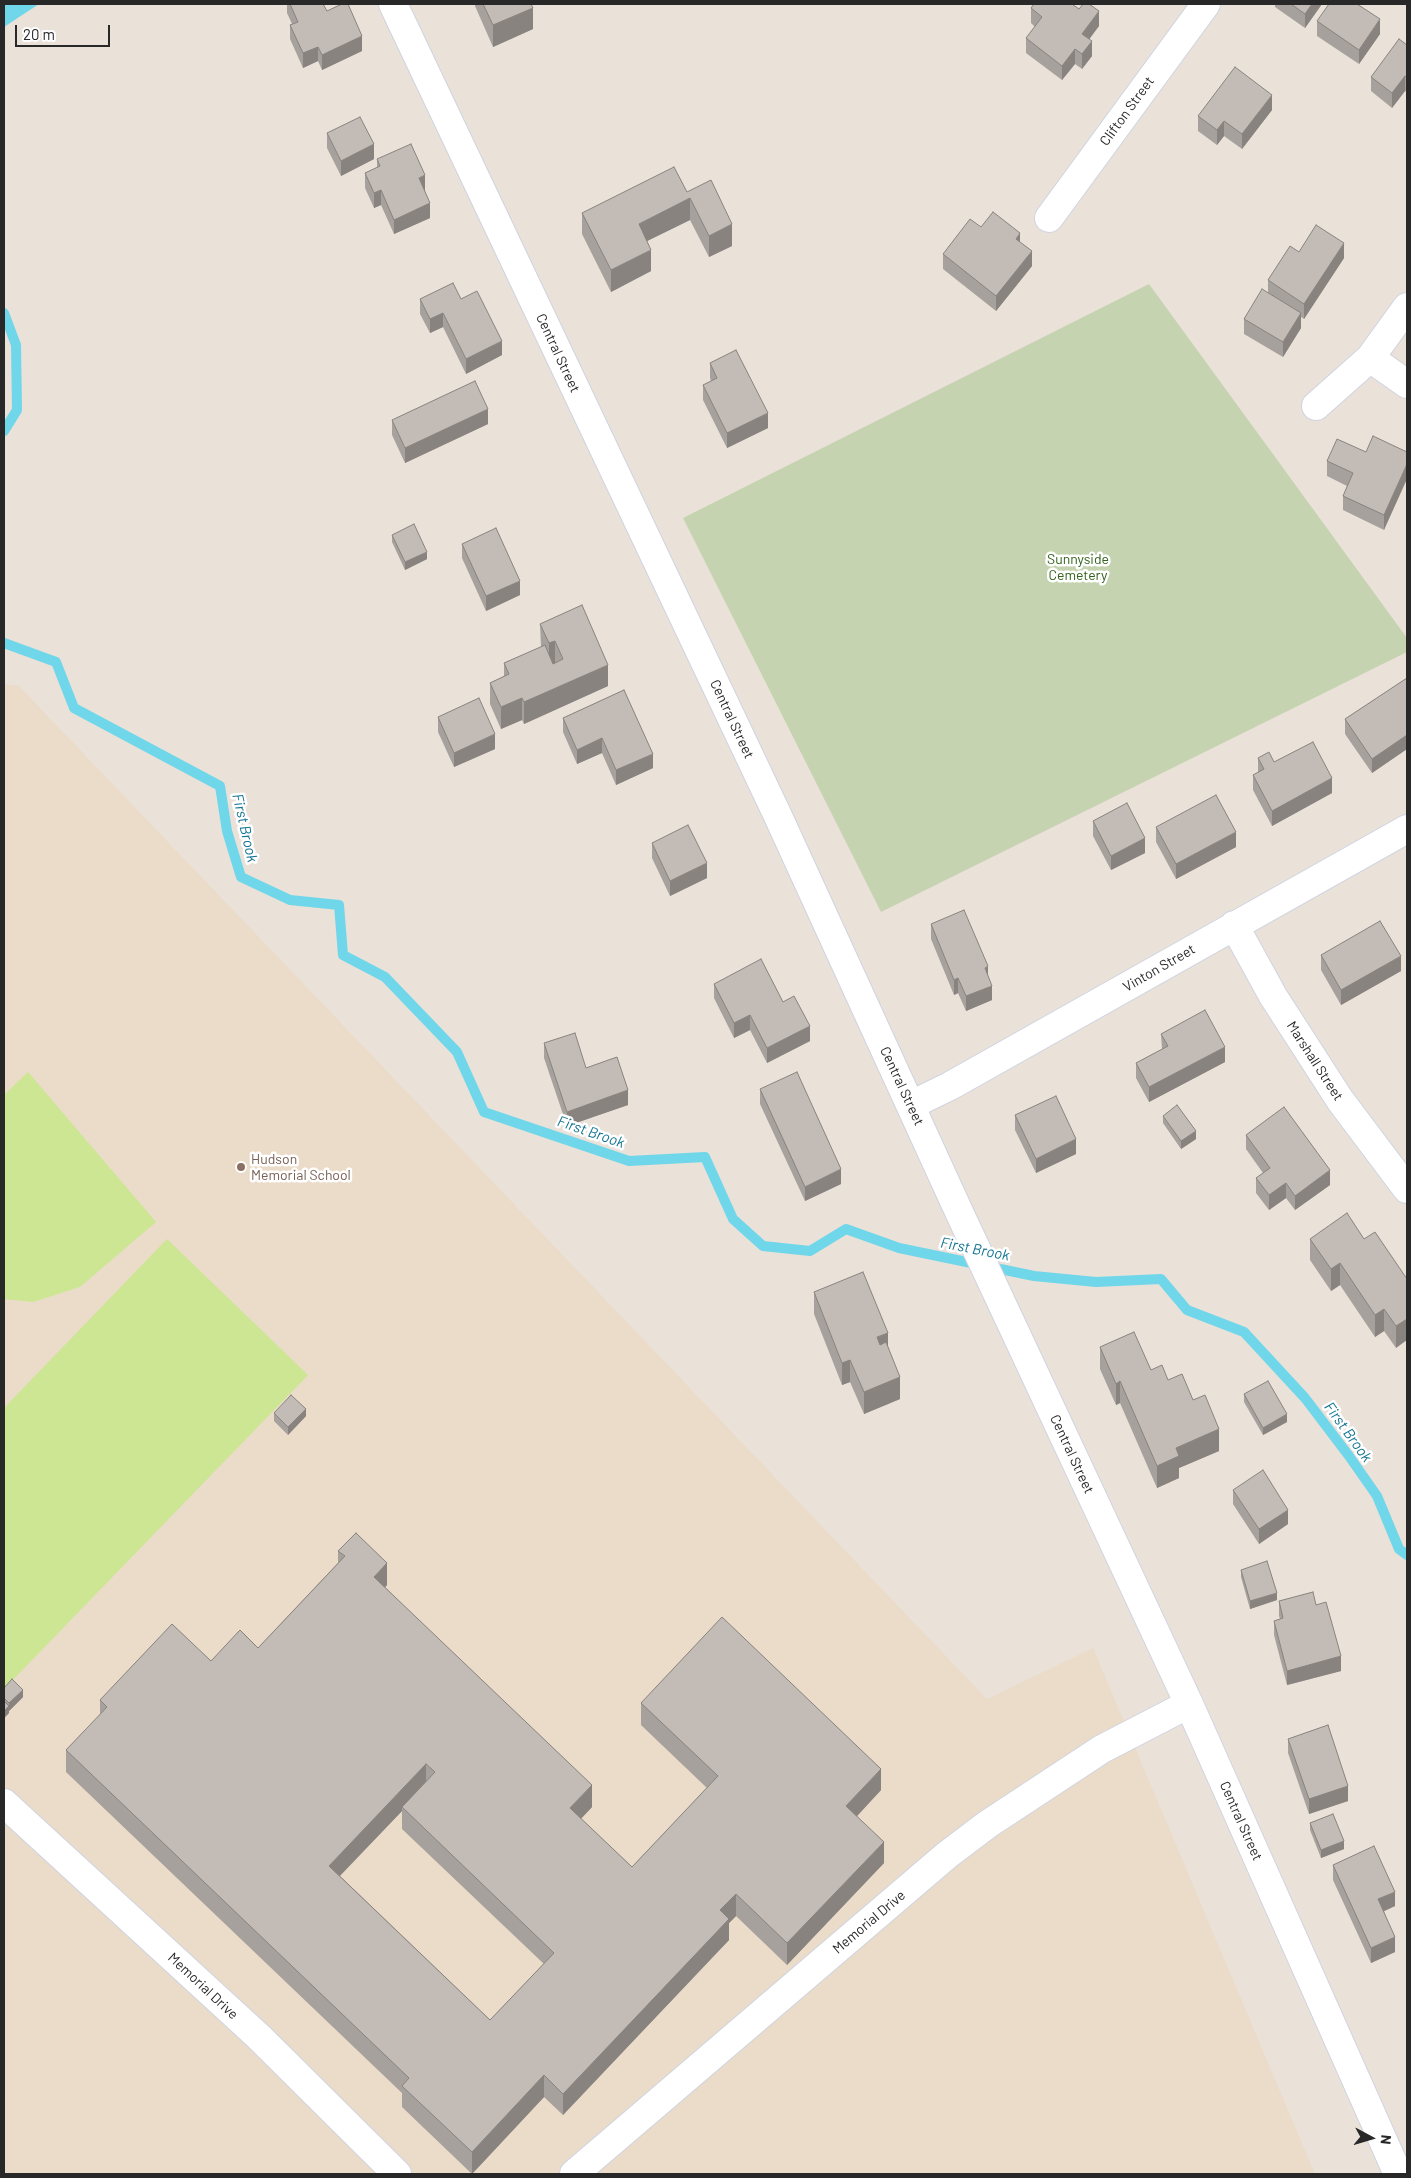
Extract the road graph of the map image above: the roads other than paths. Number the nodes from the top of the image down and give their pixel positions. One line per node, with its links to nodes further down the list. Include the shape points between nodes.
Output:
1 (393, 4): 10 (street, Central Street, via 777,814)
2 (1206, 4): 3 (street, Clifton Street)
3 (1049, 218)
4 (1407, 307): 5 (street)
5 (1370, 358): 6 (street); 7 (street)
6 (1407, 384)
7 (1316, 406)
8 (1407, 829): 9 (street, Vinton Street)
9 (1234, 925): 10 (street, Vinton Street); 11 (street, Marshall Street, via 1273,996 1340,1100)
10 (911, 1105): 12 (street, Central Street)
11 (1407, 1189)
12 (1189, 1704): 15 (street, Memorial Drive, via 1102,1750 988,1824 947,1855); 16 (street, Central Street)
13 (4, 1803): 14 (street, Memorial Drive, via 259,2037)
14 (397, 2174)
15 (574, 2174)
16 (1398, 2174)

